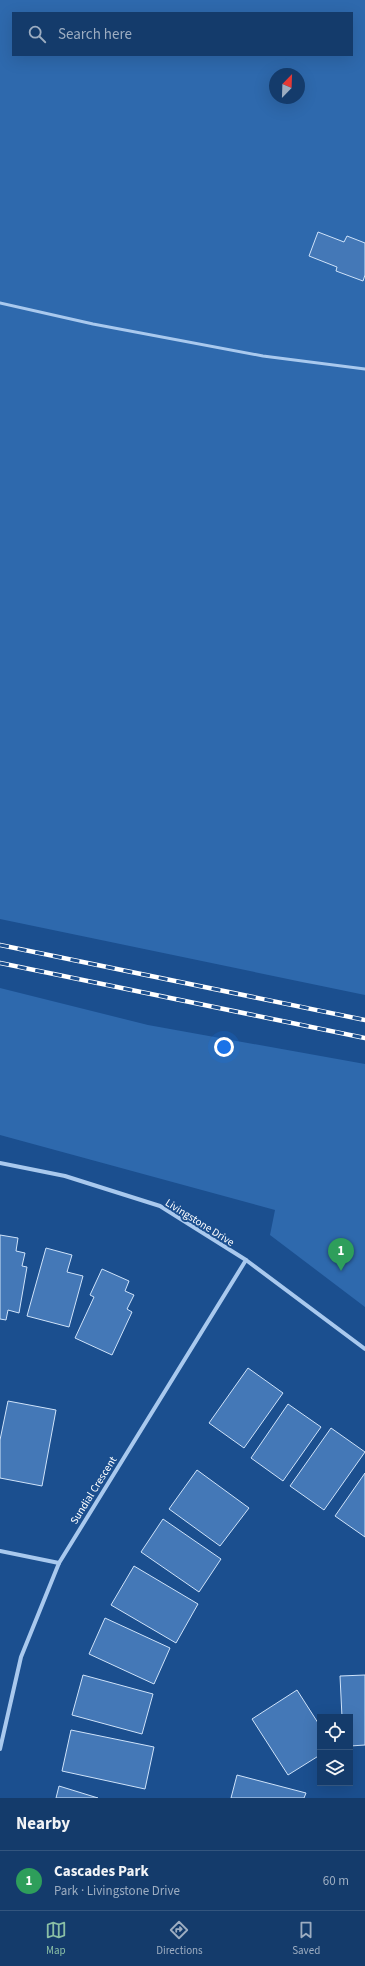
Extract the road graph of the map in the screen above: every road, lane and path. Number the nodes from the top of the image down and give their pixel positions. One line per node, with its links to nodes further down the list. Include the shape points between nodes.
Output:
1 (0, 303): 2 (lane, via 93,324 263,356)
2 (365, 369)
3 (0, 1163): 4 (street, Livingstone Drive, via 65,1176 160,1206)
4 (246, 1260): 5 (street, Livingstone Drive); 7 (street, Sundial Crescent)
5 (365, 1349)
6 (0, 1551): 7 (street)
7 (59, 1563): 8 (street, Sundial Crescent, via 21,1657)
8 (0, 1749)

